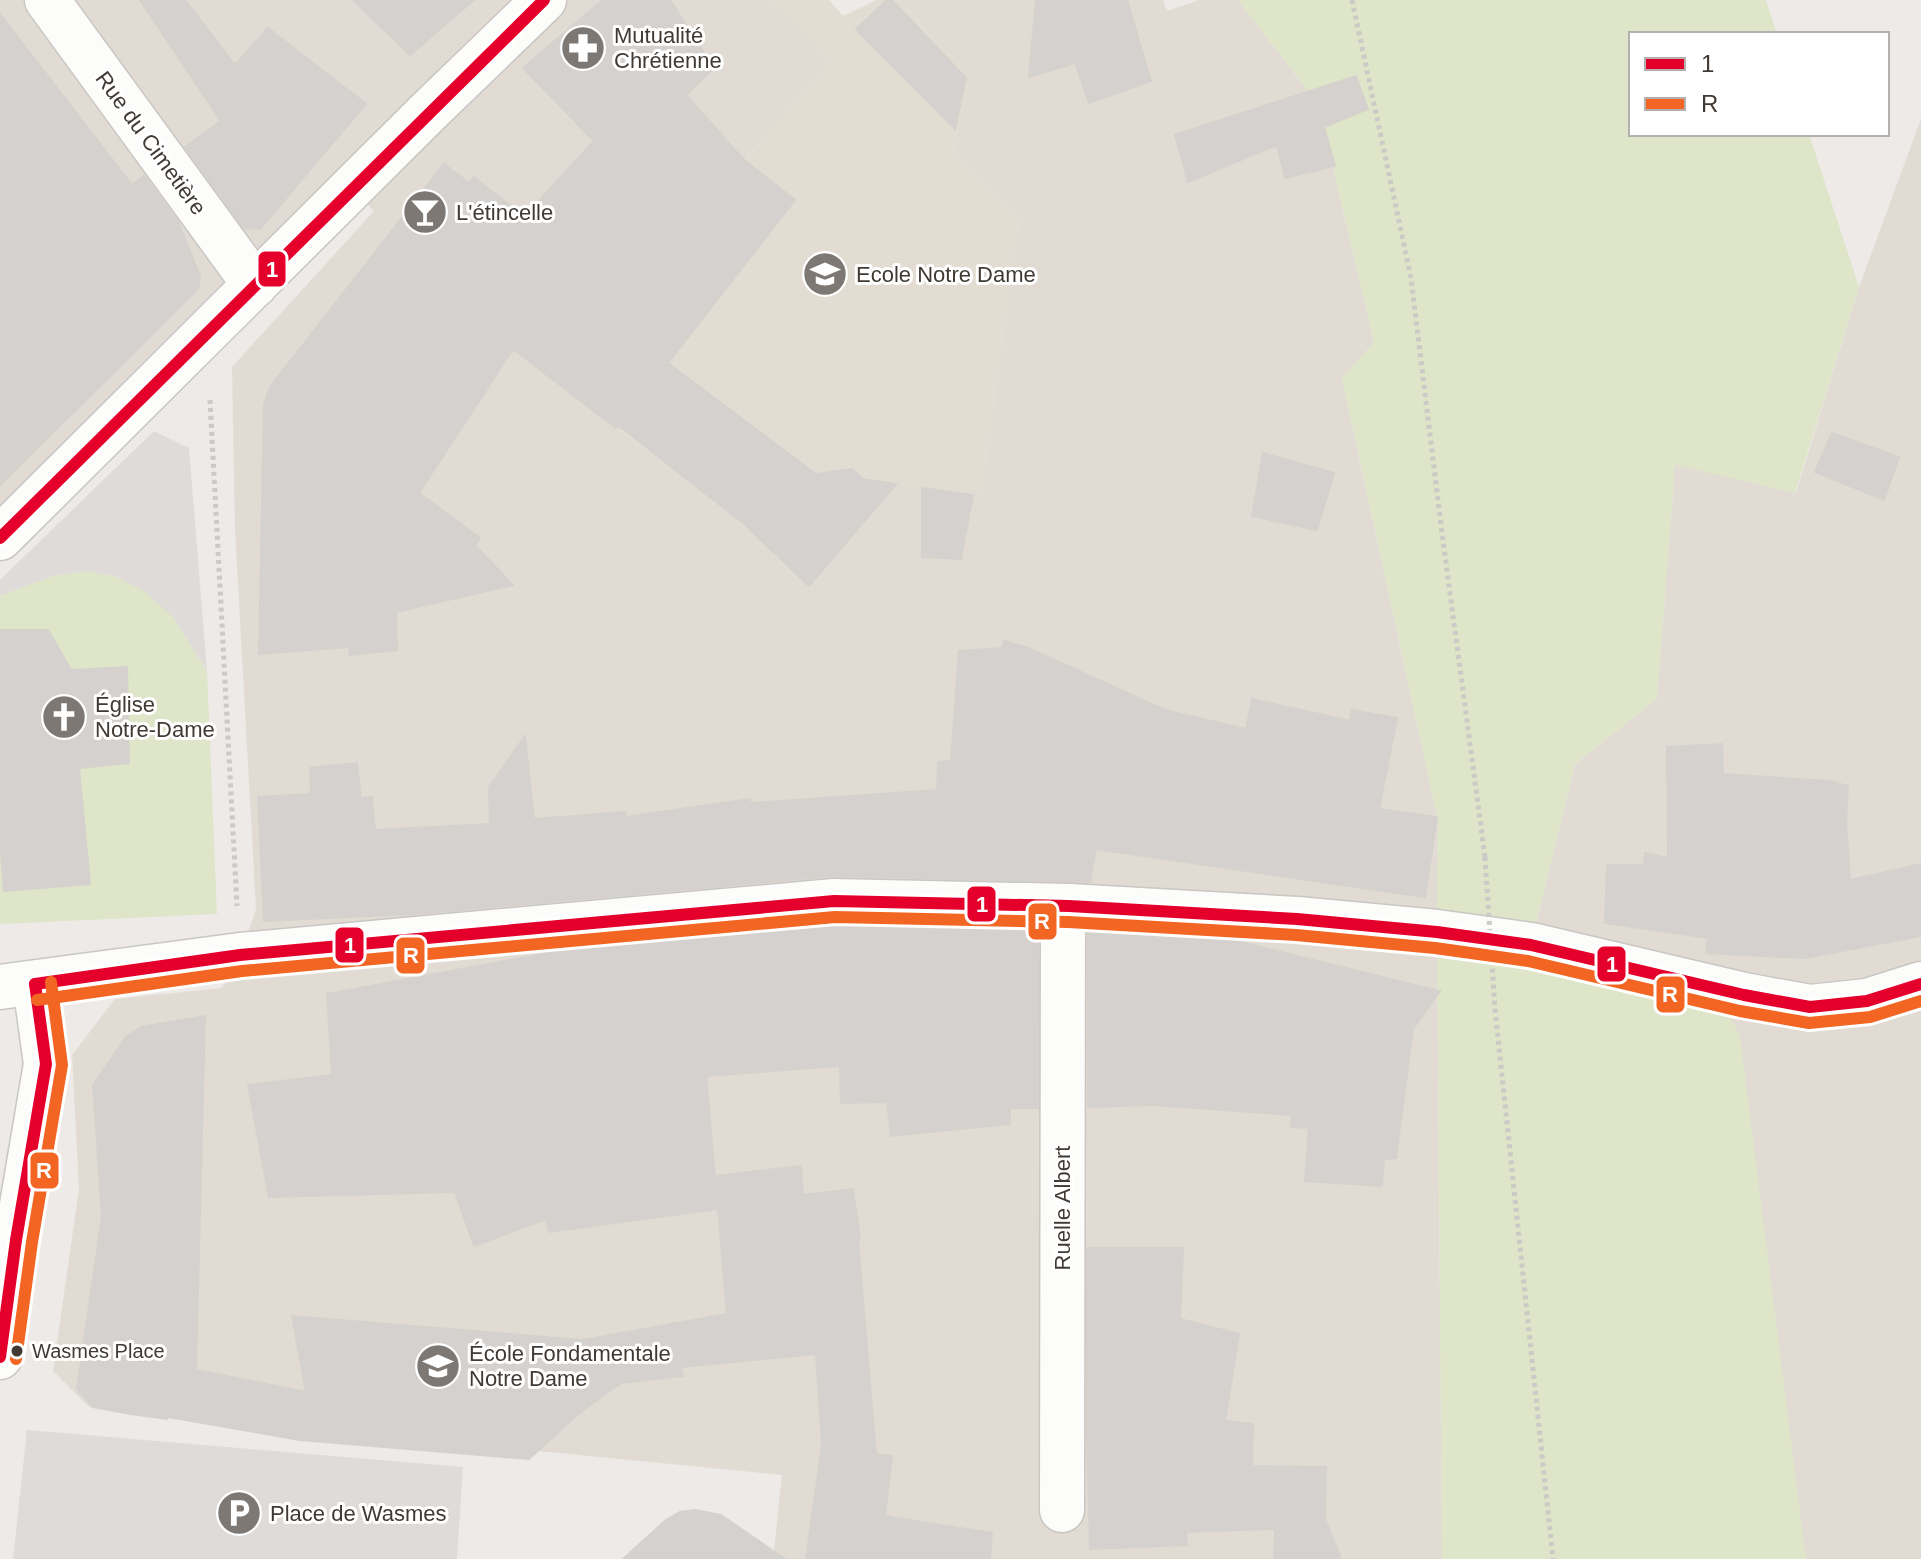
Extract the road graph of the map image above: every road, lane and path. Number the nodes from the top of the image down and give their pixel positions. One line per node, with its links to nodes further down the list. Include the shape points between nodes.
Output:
1 (47, 0): 4 (street, Rue du Cimetière)
2 (544, 0): 4 (street)
3 (1352, 0): 15 (path, bridge, via 1411,278 1485,857 1495,1009)
4 (255, 285): 5 (street)
5 (207, 333): 6 (street); 8 (path)
6 (0, 538)
7 (1063, 907): 8 (street, via 834,901); 9 (street, via 1437,932 1531,945 1810,1007 1867,1001); 14 (street, Ruelle Albert)
8 (240, 955): 10 (street)
9 (1921, 984)
10 (18, 985): 12 (street, via 46,1064)
11 (0, 1188): 12 (street)
12 (16, 1240): 13 (street)
13 (0, 1357)
14 (1062, 1510)
15 (1553, 1559)

